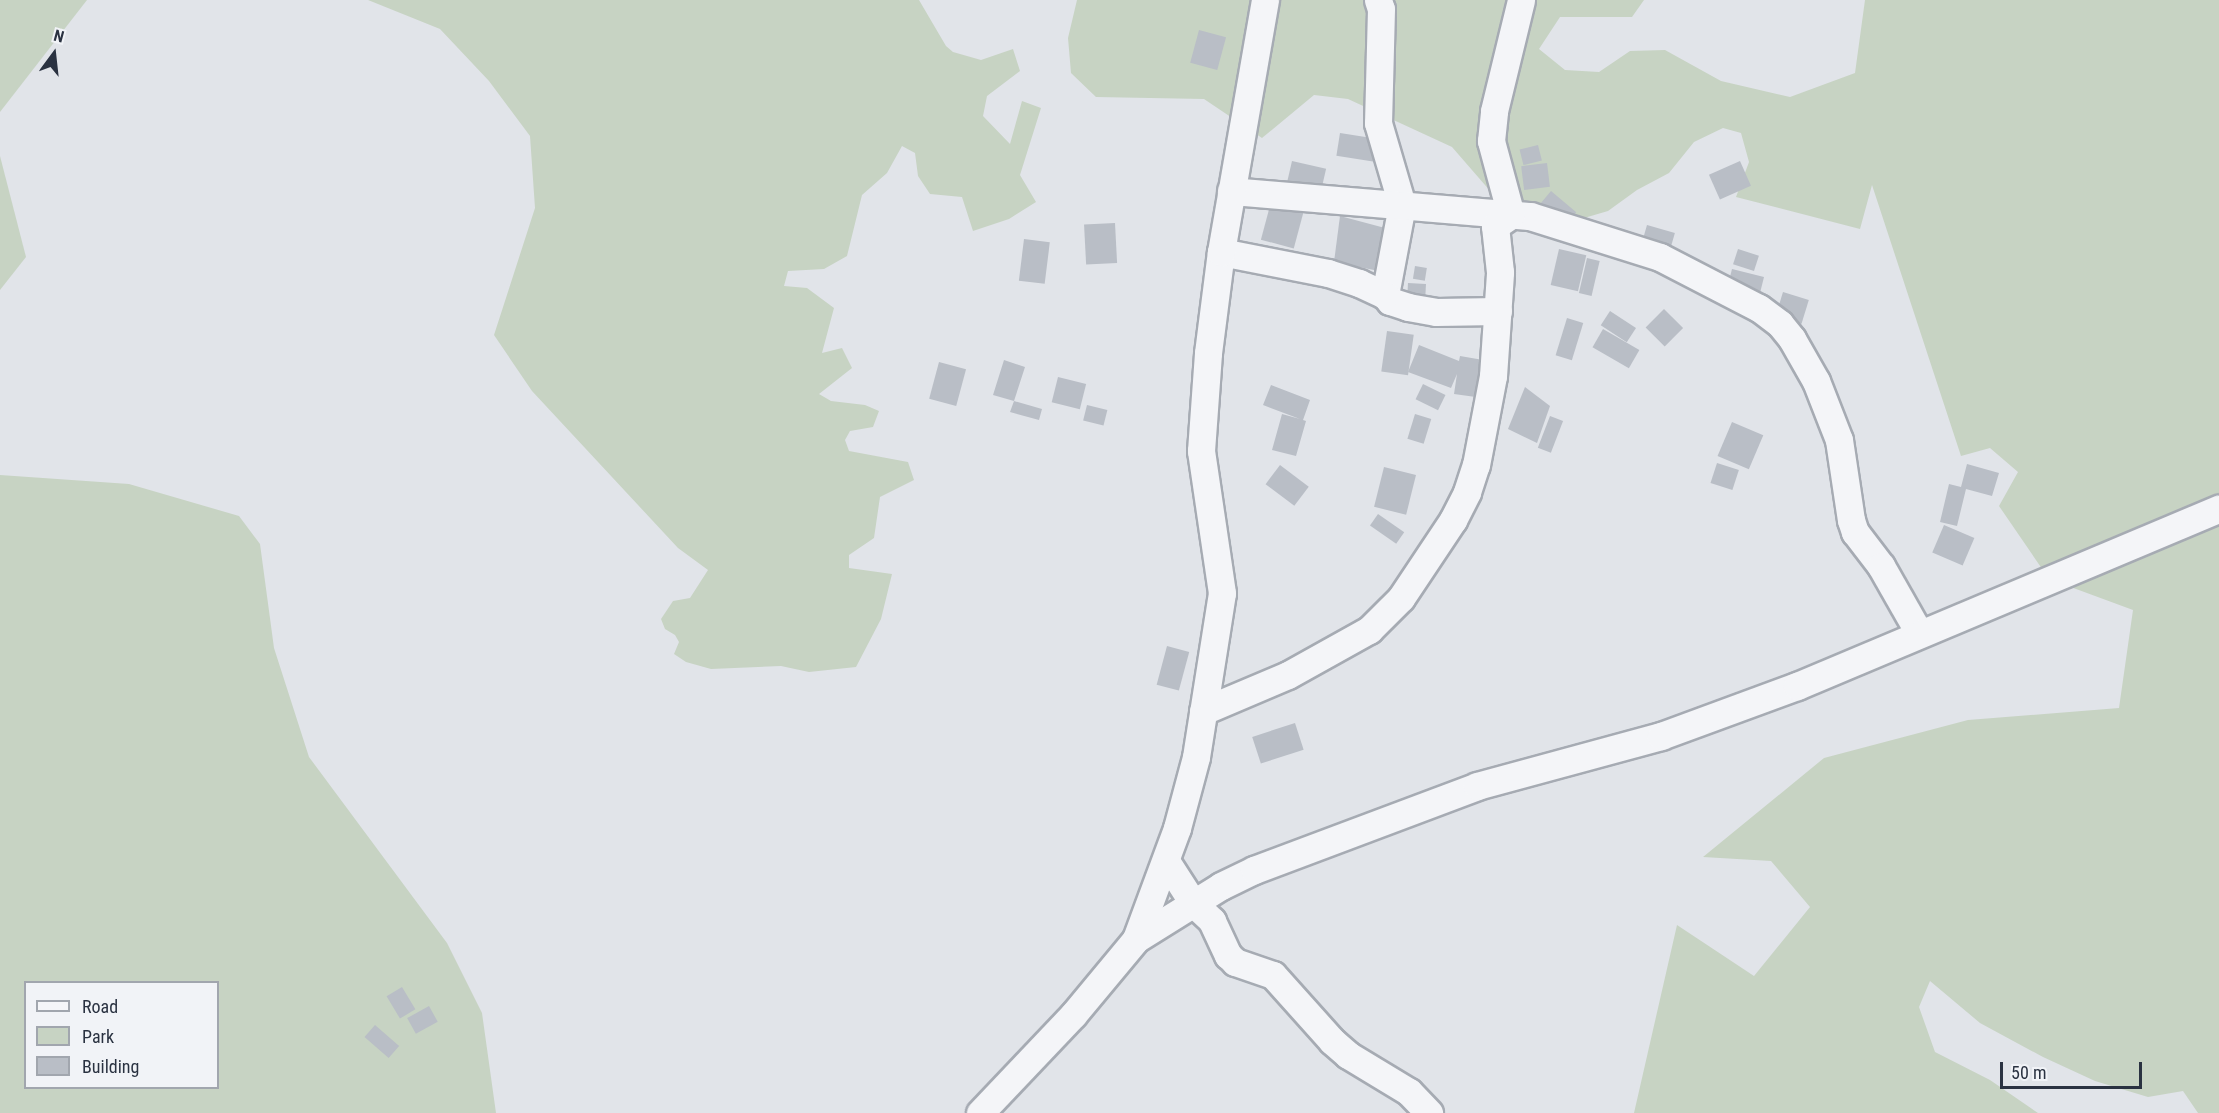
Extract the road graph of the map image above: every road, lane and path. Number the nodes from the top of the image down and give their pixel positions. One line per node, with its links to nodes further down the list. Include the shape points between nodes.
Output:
1 (1265, 0): 4 (street)
2 (1378, 0): 5 (street, via 1378,123)
3 (1521, 0): 6 (street, via 1494,111 1491,141)
4 (1230, 191): 5 (street); 7 (street)
5 (1402, 205): 6 (street); 8 (street)
6 (1511, 215): 9 (street, via 1495,226); 11 (street, via 1530,216 1660,257 1759,308 1780,324 1816,381 1839,440 1855,532 1881,566)
7 (1221, 252): 8 (street, via 1328,273); 12 (street, via 1201,451 1222,593)
8 (1385, 295): 9 (street, via 1390,301 1408,307 1437,312)
9 (1498, 311): 12 (street, via 1493,376 1476,465 1453,520 1401,598 1369,630 1349,642 1288,675)
10 (2219, 509): 11 (street)
11 (1919, 633): 14 (street, via 1797,686 1661,736 1533,769 1418,808 1254,870)
12 (1203, 711): 13 (street, via 1196,757)
13 (1166, 861): 14 (street); 15 (street)
14 (1193, 903): 15 (street); 17 (street, via 1212,921 1235,962 1273,975 1332,1041 1408,1092)
15 (1136, 939): 16 (street, via 1073,1015)
16 (980, 1113)
17 (1429, 1113)

